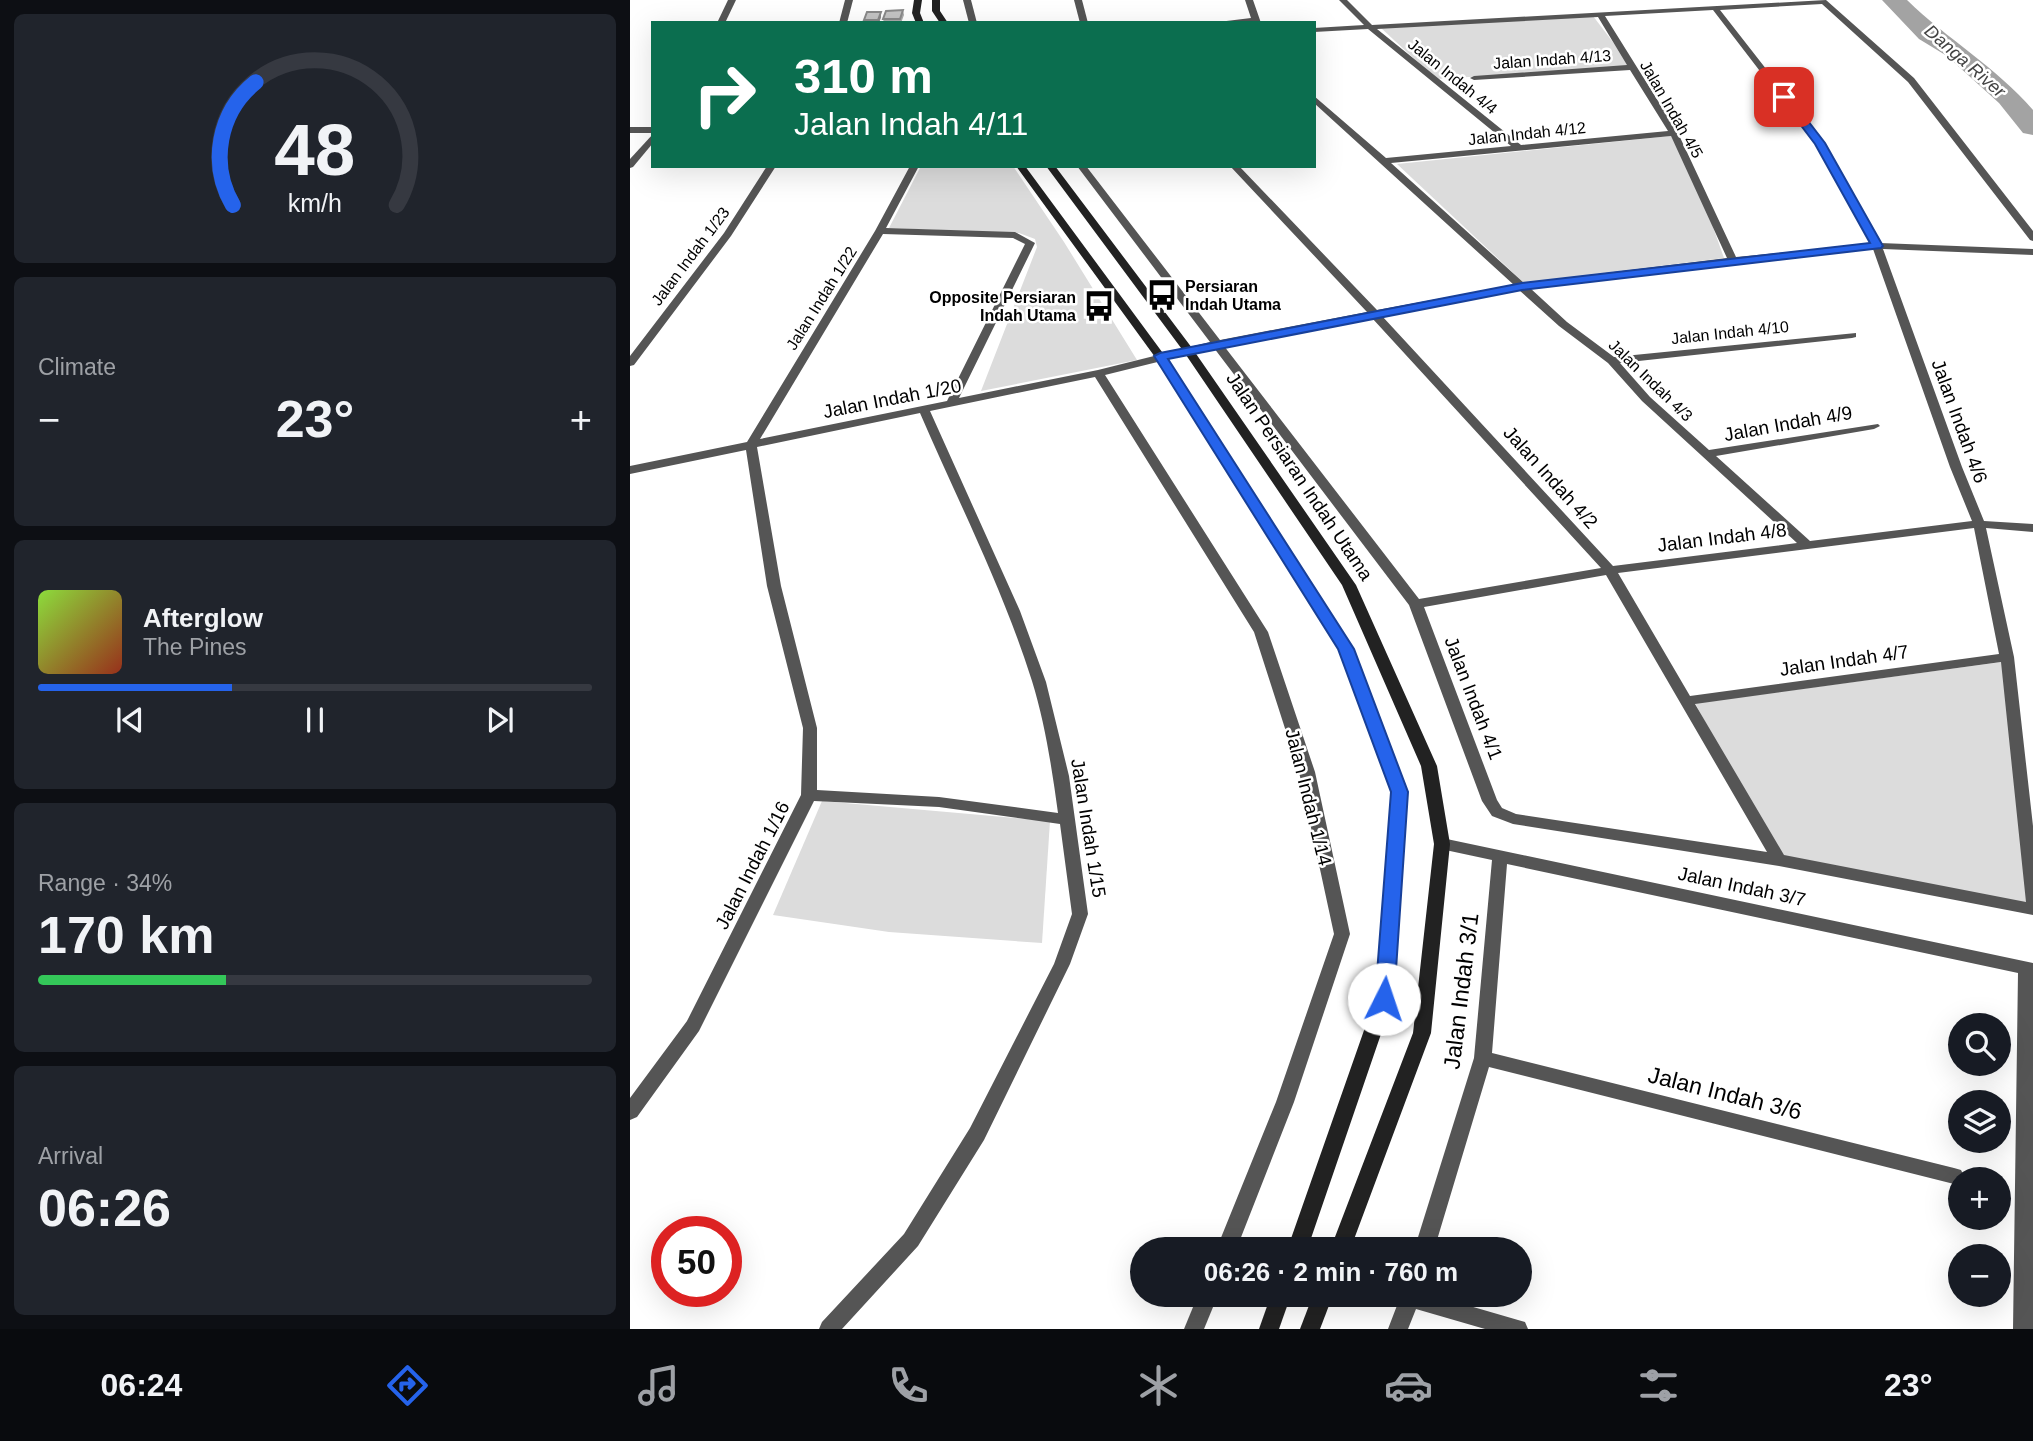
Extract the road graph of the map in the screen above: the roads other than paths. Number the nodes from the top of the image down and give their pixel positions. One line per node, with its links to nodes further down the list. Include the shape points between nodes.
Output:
1 (732, 0): 12 (street)
2 (849, 0): 13 (street)
3 (918, 0): 14 (main road)
4 (936, 0): 15 (main road)
5 (967, 0): 16 (street)
6 (1079, 0): 17 (street)
7 (1249, 0): 18 (street)
8 (1343, 0): 19 (street, Jalan Indah 4/4)
9 (1823, 1): 10 (street); 38 (street, via 1911,80)
10 (1714, 7): 11 (street); 39 (street, Jalan Indah 4/6, via 1820,143)
11 (1600, 12): 19 (street); 21 (street, Jalan Indah 4/5)
12 (722, 21)
13 (844, 21)
14 (919, 21)
15 (943, 21)
16 (972, 21)
17 (1084, 21)
18 (1256, 21)
19 (1370, 26): 20 (street); 28 (street, Jalan Indah 4/4)
20 (1316, 30)
21 (1632, 67): 22 (street, Jalan Indah 4/13); 26 (street, Jalan Indah 4/5)
22 (1474, 78)
23 (1316, 100): 29 (street, Jalan Indah 4/3)
24 (630, 130): 25 (street)
25 (651, 130)
26 (1674, 134): 28 (street, Jalan Indah 4/12); 41 (street, Jalan Indah 4/5)
27 (651, 139): 30 (street)
28 (1519, 148): 29 (street, Jalan Indah 4/12)
29 (1384, 162): 42 (street, Jalan Indah 4/3)
30 (630, 165)
31 (771, 168): 49 (street, Jalan Indah 1/23, via 728,234)
32 (914, 168): 37 (street, Jalan Indah 1/22)
33 (1021, 168): 47 (main road)
34 (1052, 168): 46 (main road, Jalan Persiaran Indah Utama)
35 (1083, 168): 45 (street, Jalan Indah 4/1)
36 (1236, 168): 43 (street, Jalan Indah 4/2)
37 (880, 231): 51 (street, via 1015,235 1030,243); 54 (street, Jalan Indah 1/22)
38 (2033, 238)
39 (1877, 246): 40 (street, Jalan Indah 1/20); 41 (street, Jalan Indah 1/20); 57 (street, Jalan Indah 4/6)
40 (2033, 252)
41 (1733, 260): 42 (street, Jalan Indah 1/20)
42 (1522, 286): 43 (street, Jalan Indah 1/20); 48 (street, Jalan Indah 4/3)
43 (1375, 315): 45 (street, Jalan Indah 1/20); 60 (street, Jalan Indah 4/2)
44 (1852, 335): 48 (street, Jalan Indah 4/10)
45 (1217, 344): 46 (street, Jalan Indah 1/20); 61 (street, Jalan Indah 4/1)
46 (1188, 350): 47 (street, Jalan Indah 1/20); 66 (main road, Jalan Persiaran Indah Utama, via 1349,585 1429,766)
47 (1160, 356): 50 (street, Jalan Indah 1/20); 76 (main road, via 1346,649 1399,792 1384,999)
48 (1612, 361): 55 (street, Jalan Indah 4/3)
49 (630, 363)
50 (1098, 373): 51 (street, Jalan Indah 1/20); 75 (street, Jalan Indah 1/14, via 1261,632 1307,772 1342,934 1285,1102)
51 (951, 404): 52 (street, Jalan Indah 1/20)
52 (924, 410): 54 (street, Jalan Indah 1/20); 65 (street, Jalan Indah 1/15, via 1013,611 1039,682 1062,776)
53 (1874, 426): 55 (street, Jalan Indah 4/9)
54 (751, 445): 56 (street, Jalan Indah 1/20); 64 (street, Jalan Indah 1/16, via 774,586 810,727)
55 (1707, 454): 59 (street, Jalan Indah 4/3)
56 (630, 470)
57 (1979, 524): 58 (street, Jalan Indah 4/8); 59 (street, Jalan Indah 4/8); 62 (street, Jalan Indah 4/6)
58 (2033, 528)
59 (1808, 546): 60 (street, Jalan Indah 4/8)
60 (1610, 570): 61 (street, Jalan Indah 4/8); 63 (street, Jalan Indah 4/2)
61 (1416, 604): 68 (street, Jalan Indah 4/1, via 1497,812 1513,820)
62 (2007, 657): 63 (street, Jalan Indah 4/7); 69 (street, Jalan Indah 4/6)
63 (1686, 701): 68 (street, Jalan Indah 4/2)
64 (809, 795): 65 (street, via 939,802); 73 (street, Jalan Indah 1/16, via 693,1026)
65 (1066, 819): 84 (street, Jalan Indah 1/15, via 1080,914 1062,964 977,1134 911,1240)
66 (1442, 844): 67 (street, Jalan Indah 3/7); 77 (main road, Jalan Persiaran Indah Utama, via 1422,1033)
67 (1500, 856): 71 (street, Jalan Indah 3/7); 72 (street, Jalan Indah 3/1)
68 (1779, 860): 70 (street, Jalan Indah 4/1)
69 (2033, 900)
70 (2033, 909)
71 (2030, 969): 90 (street)
72 (1483, 1058): 74 (street, Jalan Indah 3/6); 78 (street, Jalan Indah 3/1)
73 (630, 1112)
74 (1948, 1174)
75 (1231, 1237)
76 (1302, 1237)
77 (1345, 1237)
78 (1428, 1237)
79 (1203, 1307): 85 (street)
80 (1277, 1307): 86 (main road)
81 (1318, 1307): 87 (main road)
82 (1407, 1307): 88 (street)
83 (1444, 1307): 89 (street)
84 (829, 1329)
85 (1194, 1329)
86 (1269, 1329)
87 (1310, 1329)
88 (1398, 1329)
89 (1518, 1329)
90 (2023, 1329)

